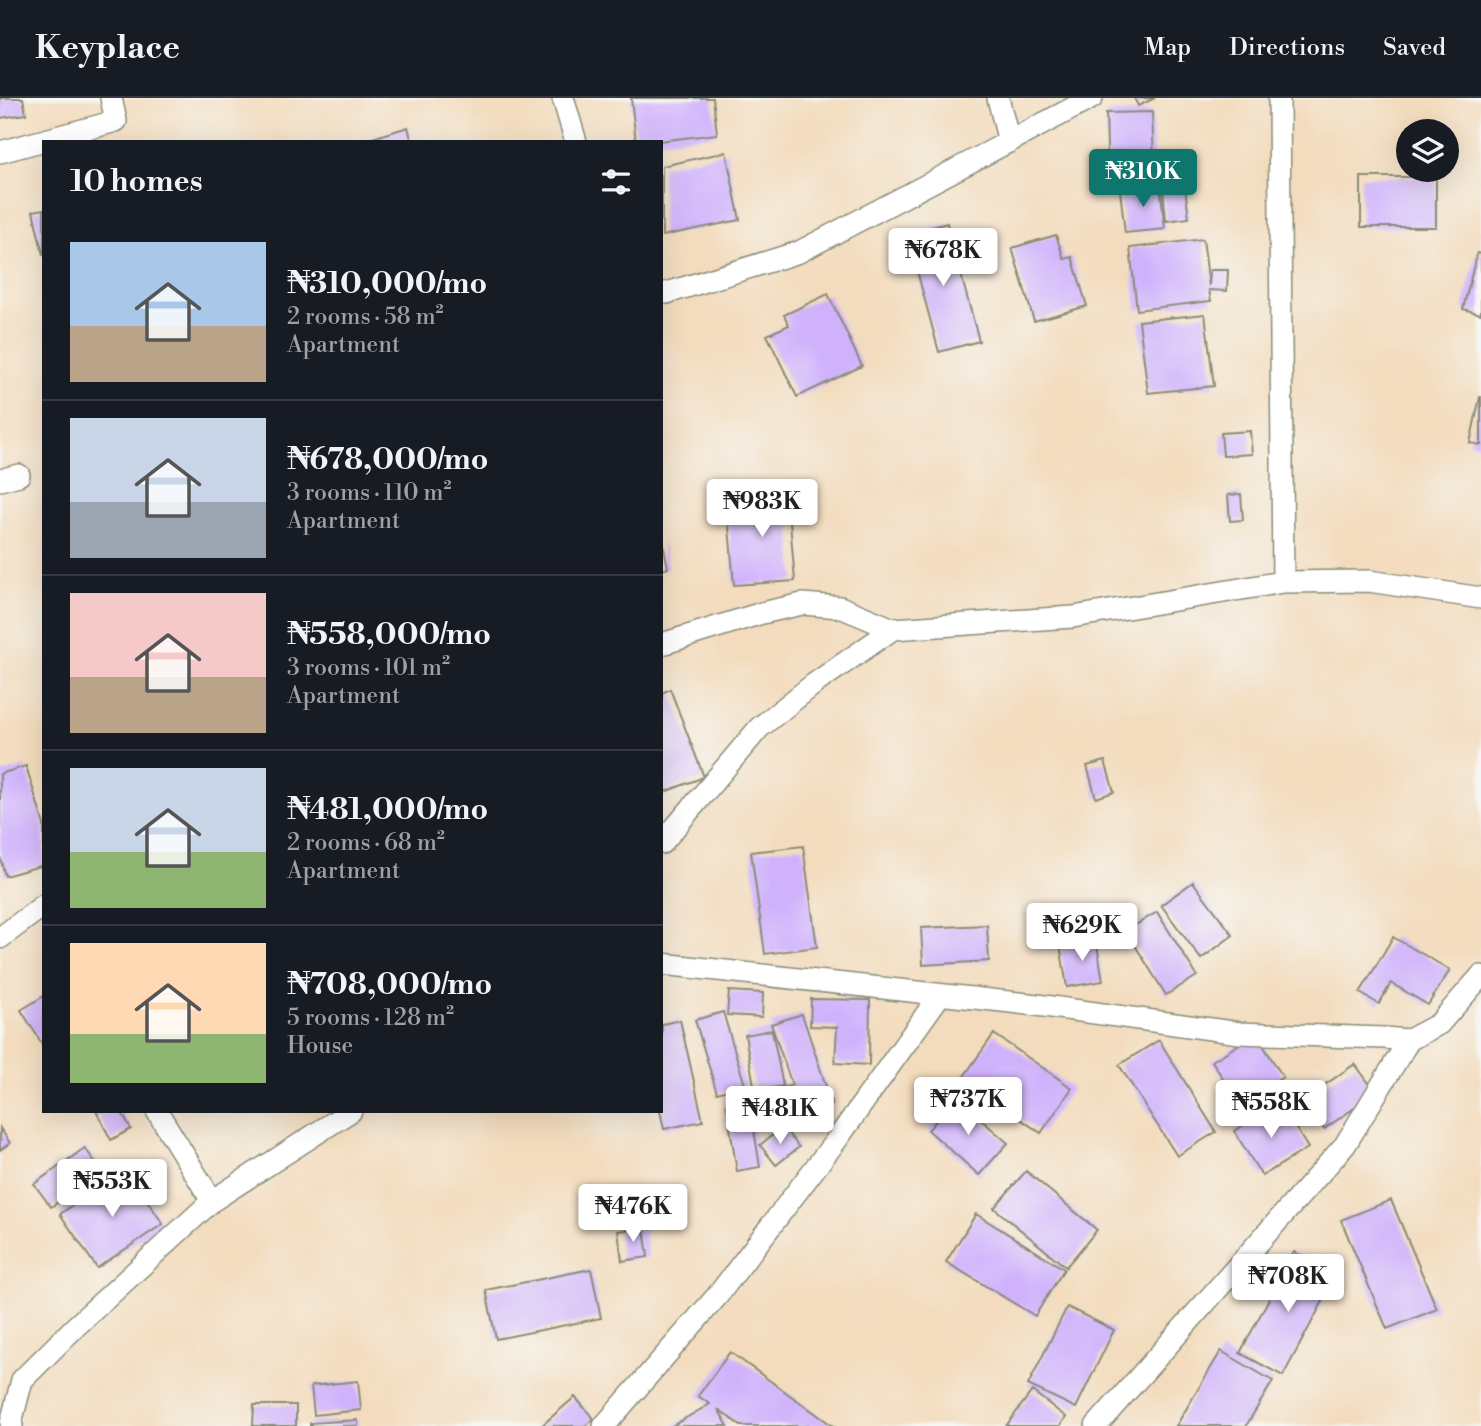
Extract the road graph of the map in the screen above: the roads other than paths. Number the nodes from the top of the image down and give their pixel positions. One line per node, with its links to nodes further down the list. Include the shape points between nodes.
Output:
1 (111, 98): 6 (street, via 116,121)
2 (563, 98): 7 (street)
3 (998, 98): 9 (street)
4 (1092, 98): 9 (street)
5 (1279, 98): 12 (street)
6 (45, 140)
7 (575, 140)
8 (42, 141): 10 (street)
9 (1009, 142): 11 (street, via 799,252)
10 (0, 152)
11 (663, 293)
12 (1283, 582): 13 (street, via 1369,581); 14 (street, via 1073,617)
13 (1481, 598)
14 (893, 629): 15 (street, via 840,607 802,604); 16 (street, via 759,728)
15 (663, 644)
16 (663, 843)
17 (40, 915): 18 (street)
18 (0, 938)
19 (663, 964): 21 (street)
20 (1481, 976): 22 (street, via 1439,1024)
21 (940, 995): 22 (street, via 1240,1033); 27 (street, via 718,1295)
22 (1409, 1040): 28 (street, via 1345,1145)
23 (158, 1113): 25 (street)
24 (348, 1113): 25 (street)
25 (212, 1200): 26 (street, via 22,1380)
26 (12, 1426)
27 (604, 1426)
28 (1096, 1426)

